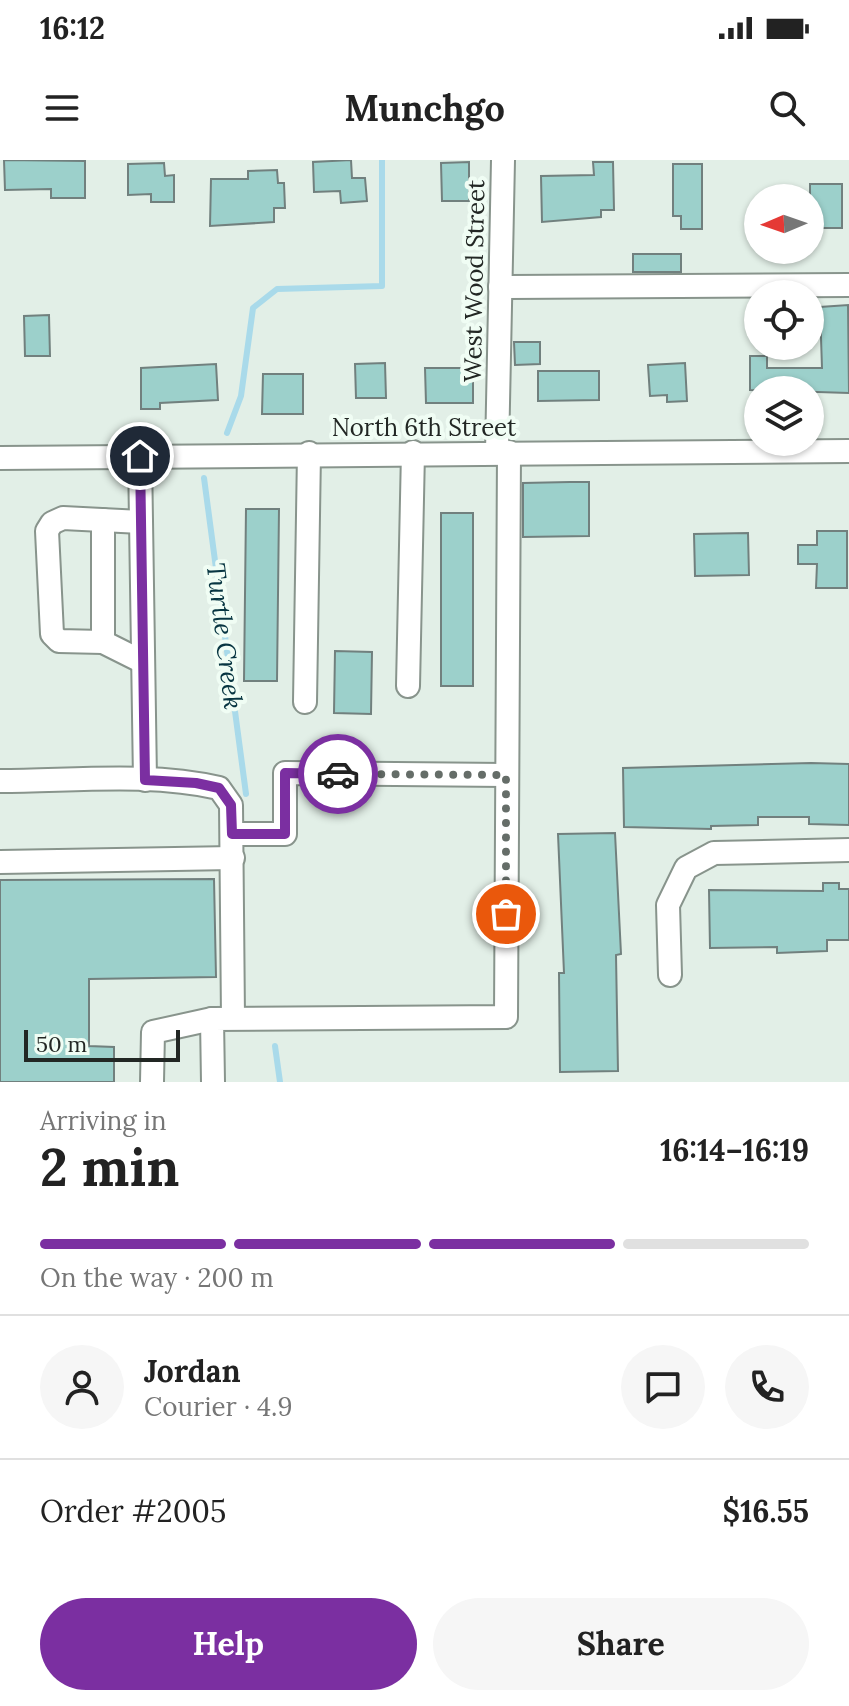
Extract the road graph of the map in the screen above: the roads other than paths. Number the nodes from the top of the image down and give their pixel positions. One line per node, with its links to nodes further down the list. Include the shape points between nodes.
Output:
1 (503, 160): 3 (street, West Wood Street)
2 (849, 285): 3 (street)
3 (500, 287): 6 (street, West Wood Street)
4 (849, 451): 6 (street, North 6th Street)
5 (413, 452): 6 (street, North 6th Street); 7 (street, North 6th Street); 14 (street)
6 (503, 452): 16 (street, West Wood Street)
7 (309, 453): 8 (street, North 6th Street); 15 (street)
8 (140, 456): 9 (street, North 6th Street); 11 (street)
9 (0, 458)
10 (103, 520): 11 (street); 12 (street); 12 (street, via 63,518 47,531 52,634 59,641)
11 (141, 522): 13 (street)
12 (103, 642): 13 (street)
13 (141, 661): 17 (street)
14 (408, 686)
15 (305, 702)
16 (506, 775): 19 (street, via 285,773 285,834); 24 (street, West Wood Street, via 506,1017)
17 (145, 780): 18 (street); 19 (street, via 219,788 231,805)
18 (0, 781)
19 (232, 834): 21 (street)
20 (849, 850): 23 (street, via 714,853 686,868 668,905)
21 (233, 858): 22 (street); 24 (street)
22 (0, 862)
23 (670, 975)
24 (222, 1018): 25 (street, via 153,1032); 26 (street)
25 (152, 1082)
26 (213, 1082)

